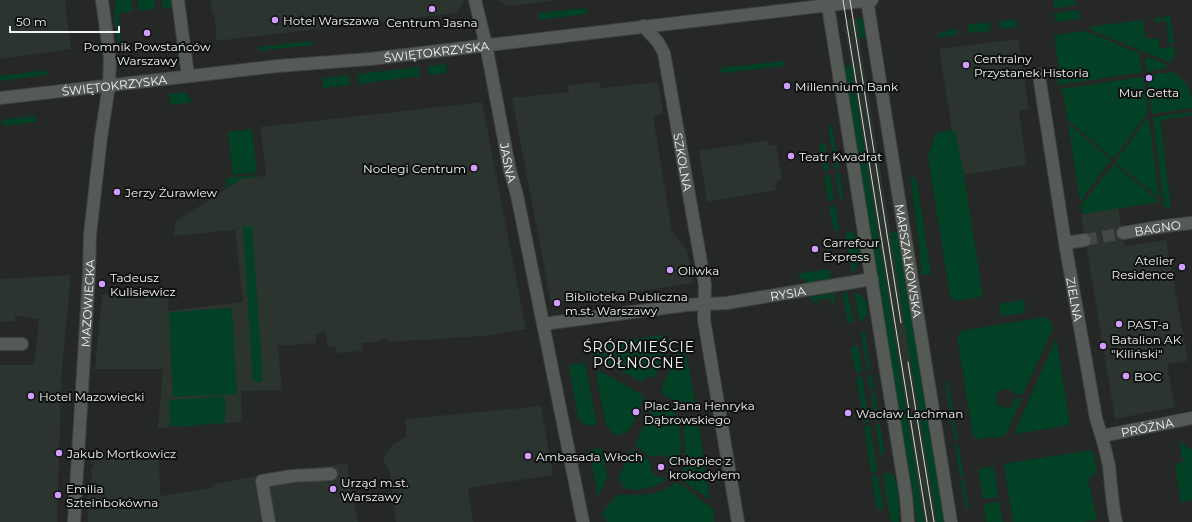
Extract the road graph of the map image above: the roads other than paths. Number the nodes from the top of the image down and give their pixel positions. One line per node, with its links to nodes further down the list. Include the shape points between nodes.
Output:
1 (102, 0): 10 (street, MAZOWIECKA, via 110,59)
2 (178, 0): 9 (street)
3 (475, 0): 7 (street, JASNA)
4 (869, 0): 5 (street, ŚWIĘTOKRZYSKA); 29 (street, MARSZAŁKOWSKA)
5 (827, 2): 6 (street, ŚWIĘTOKRZYSKA); 16 (street)
6 (643, 26): 7 (street, ŚWIĘTOKRZYSKA); 17 (street, SZKOLNA, via 658,42 664,53 705,285)
7 (486, 45): 9 (street, ŚWIĘTOKRZYSKA); 18 (street, JASNA)
8 (1039, 75): 15 (street, ZIELNA)
9 (188, 76): 10 (street, ŚWIĘTOKRZYSKA)
10 (110, 85): 11 (street, ŚWIĘTOKRZYSKA); 24 (street, MAZOWIECKA, via 90,235)
11 (0, 98)
12 (1192, 223): 13 (street, BAGNO)
13 (1123, 234)
14 (1085, 240): 15 (street)
15 (1065, 243): 22 (street, ZIELNA, via 1096,418)
16 (872, 280): 17 (street, RYSIA, via 727,303); 28 (street)
17 (705, 304): 18 (street); 27 (street, via 704,320)
18 (543, 324): 26 (street)
19 (0, 344): 20 (street)
20 (22, 344)
21 (1192, 418): 22 (street, PRÓŻNA)
22 (1102, 436): 30 (street, ZIELNA, via 1109,466 1111,502)
23 (331, 474): 25 (street, via 262,481)
24 (74, 522)
25 (269, 522)
26 (583, 522)
27 (738, 522)
28 (908, 522)
29 (951, 522)
30 (1116, 522)

